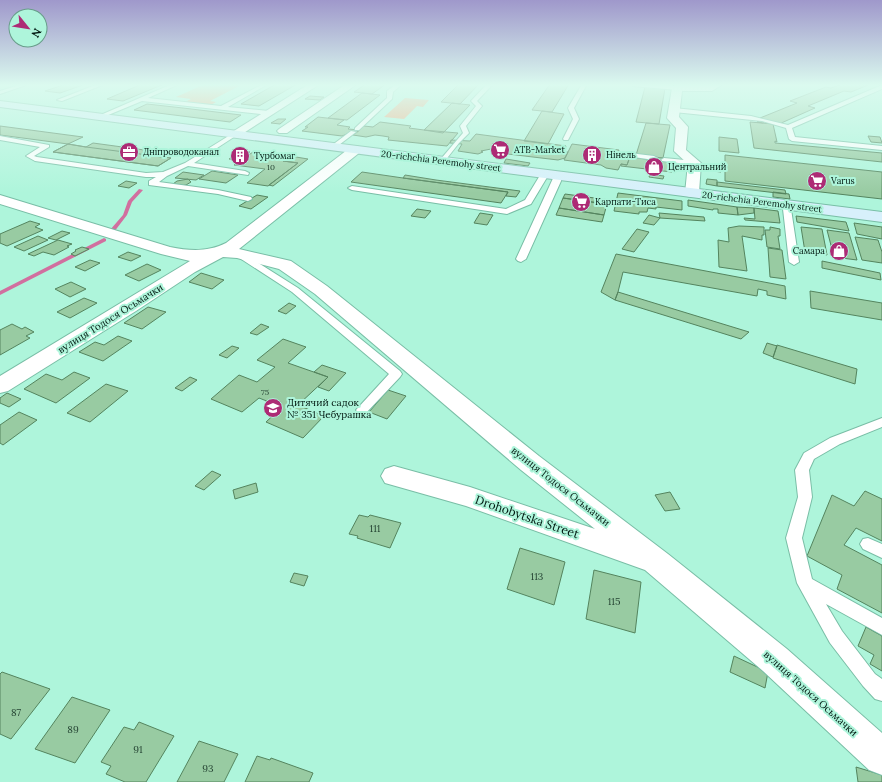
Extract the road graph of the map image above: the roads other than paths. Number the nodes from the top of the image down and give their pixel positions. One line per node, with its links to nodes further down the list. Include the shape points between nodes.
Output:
1 (127, 120): 12 (street, 20-richchia Peremohy street)
2 (257, 120): 12 (street)
3 (298, 120): 11 (street)
4 (366, 120): 15 (lane)
5 (467, 120): 21 (lane, via 463,126 466,133)
6 (575, 120): 14 (lane)
7 (675, 120): 22 (street, via 682,127 680,151)
8 (760, 120): 10 (lane)
9 (806, 120): 10 (lane)
10 (789, 128): 16 (lane, via 792,139)
11 (283, 131)
12 (235, 134): 15 (street, 20-richchia Peremohy street); 23 (lane)
13 (0, 138): 25 (lane, via 47,146 29,156 35,159 146,175)
14 (566, 139)
15 (333, 147): 17 (street, 20-richchia Peremohy street)
16 (882, 148)
17 (355, 150): 21 (street, 20-richchia Peremohy street); 33 (street, via 232,246)
18 (629, 155): 19 (lane)
19 (654, 158)
20 (664, 160): 22 (lane)
21 (442, 161): 26 (street, 20-richchia Peremohy street)
22 (695, 163): 28 (street)
23 (187, 164): 24 (lane); 25 (lane)
24 (245, 173)
25 (164, 174): 30 (lane, via 152,183)
26 (551, 175): 27 (lane, via 528,202 507,212); 28 (street, 20-richchia Peremohy street); 34 (lane, via 557,181)
27 (352, 188)
28 (692, 193): 31 (street, 20-richchia Peremohy street)
29 (0, 199): 33 (street, вулиця Тодося Осьмачки, via 167,251 191,256)
30 (248, 199)
31 (785, 205): 32 (street, 20-richchia Peremohy street); 35 (lane)
32 (882, 217)
33 (229, 252): 36 (street, вулиця Тодося Осьмачки, via 189,268); 37 (lane, via 295,290 396,374); 40 (street, вулиця Тодося Осьмачки, via 285,265 321,290 530,462)
34 (521, 258)
35 (794, 262)
36 (0, 386)
37 (362, 410)
38 (882, 422): 41 (lane, via 835,441 809,456 802,470 805,497 794,538)
39 (394, 476): 40 (street, Drohobytska Street, via 508,509)
40 (658, 563): 44 (street, вулиця Тодося Осьмачки, via 775,660)
41 (805, 583): 42 (lane); 43 (lane, via 836,636 869,680)
42 (882, 627)
43 (882, 692)
44 (882, 757)

